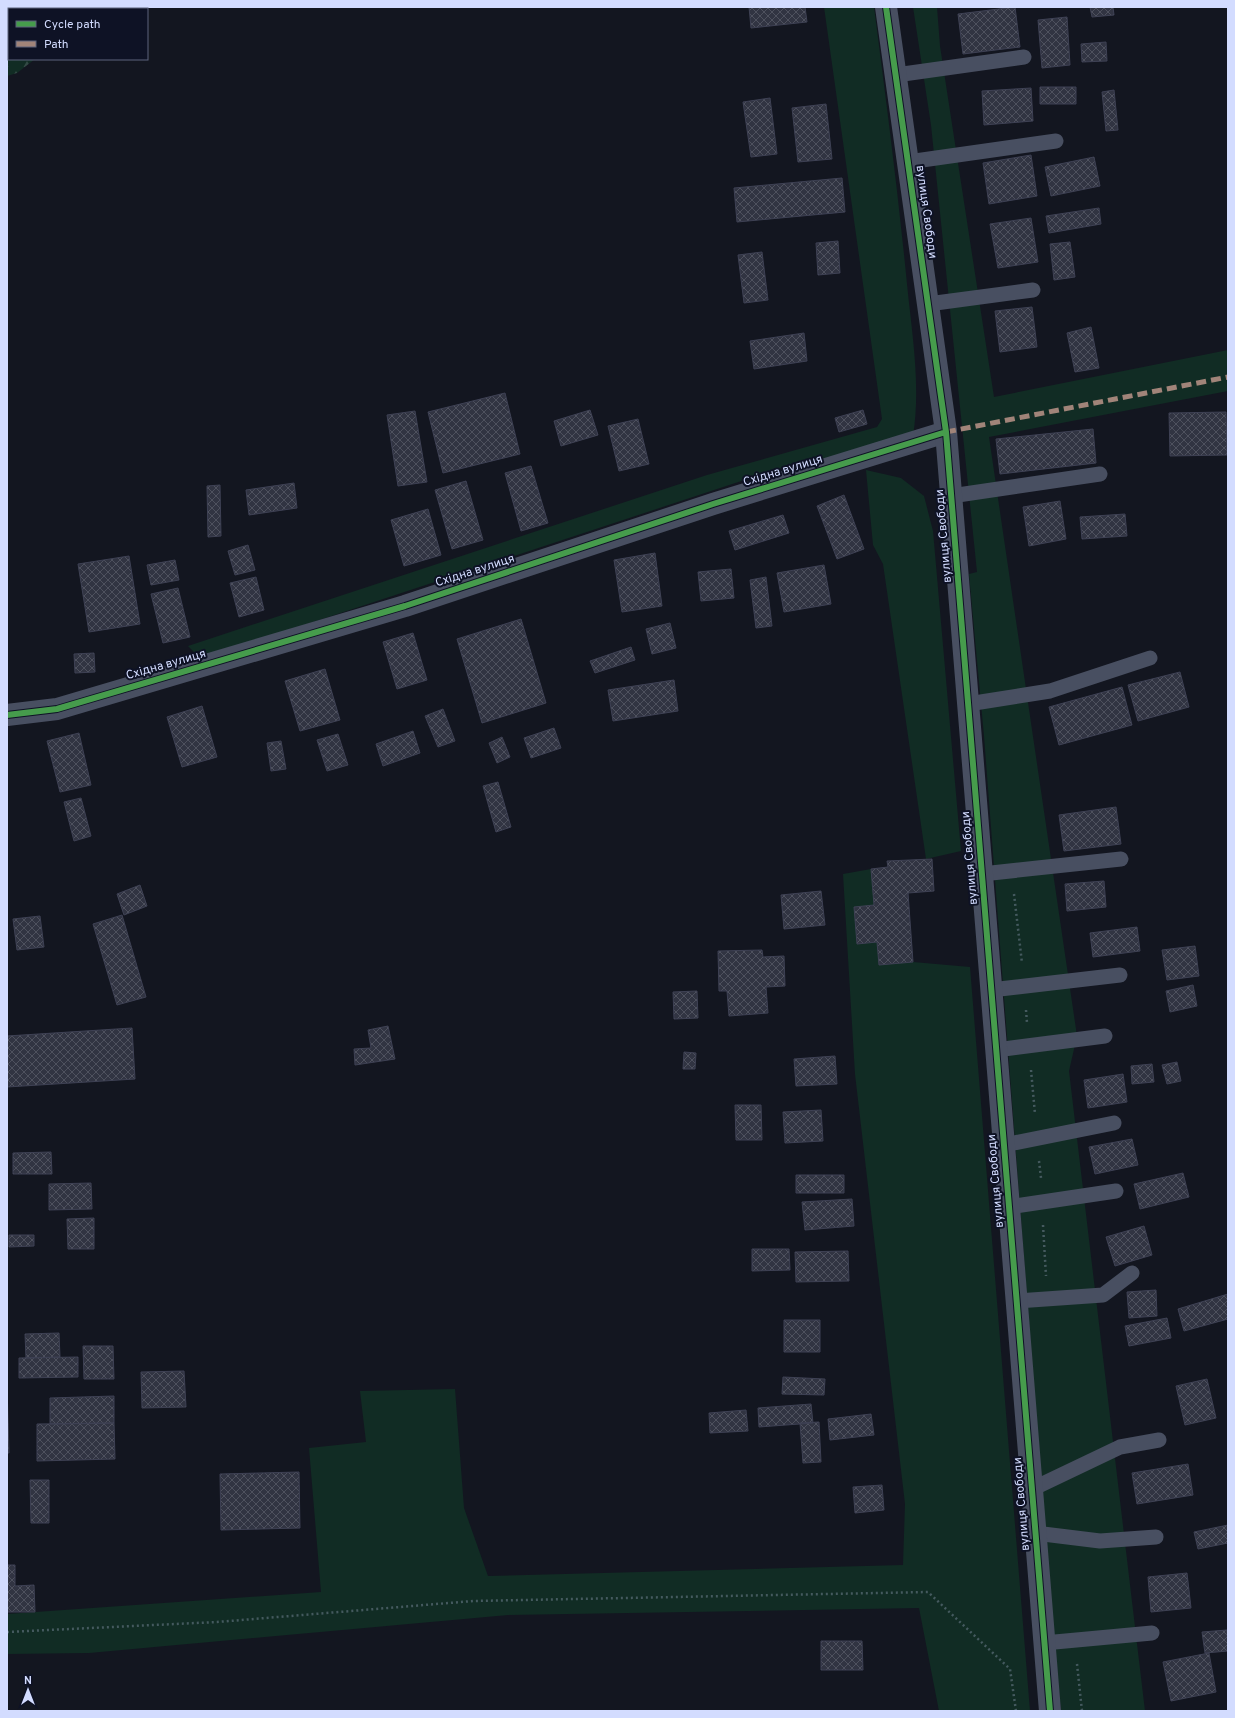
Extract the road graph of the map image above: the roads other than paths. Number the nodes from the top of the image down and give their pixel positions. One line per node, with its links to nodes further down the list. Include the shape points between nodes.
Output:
1 (886, 7): 3 (street, вулиця Свободи)
2 (1024, 57): 3 (lane)
3 (896, 75): 5 (street, вулиця Свободи)
4 (1056, 141): 5 (lane)
5 (908, 162): 7 (street, вулиця Свободи)
6 (1033, 290): 7 (lane)
7 (928, 304): 8 (street, вулиця Свободи)
8 (946, 432): 10 (street, вулиця Свободи); 13 (street, Східна вулиця, via 713,504 405,606 57,709)
9 (1100, 474): 10 (lane)
10 (951, 496): 12 (street, вулиця Свободи)
11 (1150, 658): 12 (lane, via 1050,691)
12 (968, 704): 15 (street, вулиця Свободи)
13 (7, 715)
14 (1122, 859): 15 (lane)
15 (982, 874): 17 (street, вулиця Свободи)
16 (1120, 975): 17 (lane)
17 (991, 990): 19 (street, вулиця Свободи)
18 (1105, 1036): 19 (lane)
19 (996, 1050): 21 (street, вулиця Свободи)
20 (1114, 1123): 21 (lane)
21 (1004, 1145): 23 (street, вулиця Свободи)
22 (1116, 1191): 23 (lane)
23 (1009, 1207): 25 (street, вулиця Свободи)
24 (1132, 1274): 25 (lane, via 1103,1295)
25 (1016, 1301): 27 (street, вулиця Свободи)
26 (1159, 1440): 27 (lane, via 1120,1447)
27 (1032, 1489): 28 (street, вулиця Свободи)
28 (1035, 1533): 29 (lane, via 1100,1541); 31 (street, вулиця Свободи)
29 (1156, 1536)
30 (1152, 1633): 31 (lane)
31 (1044, 1643): 32 (street, вулиця Свободи)
32 (1050, 1711)

